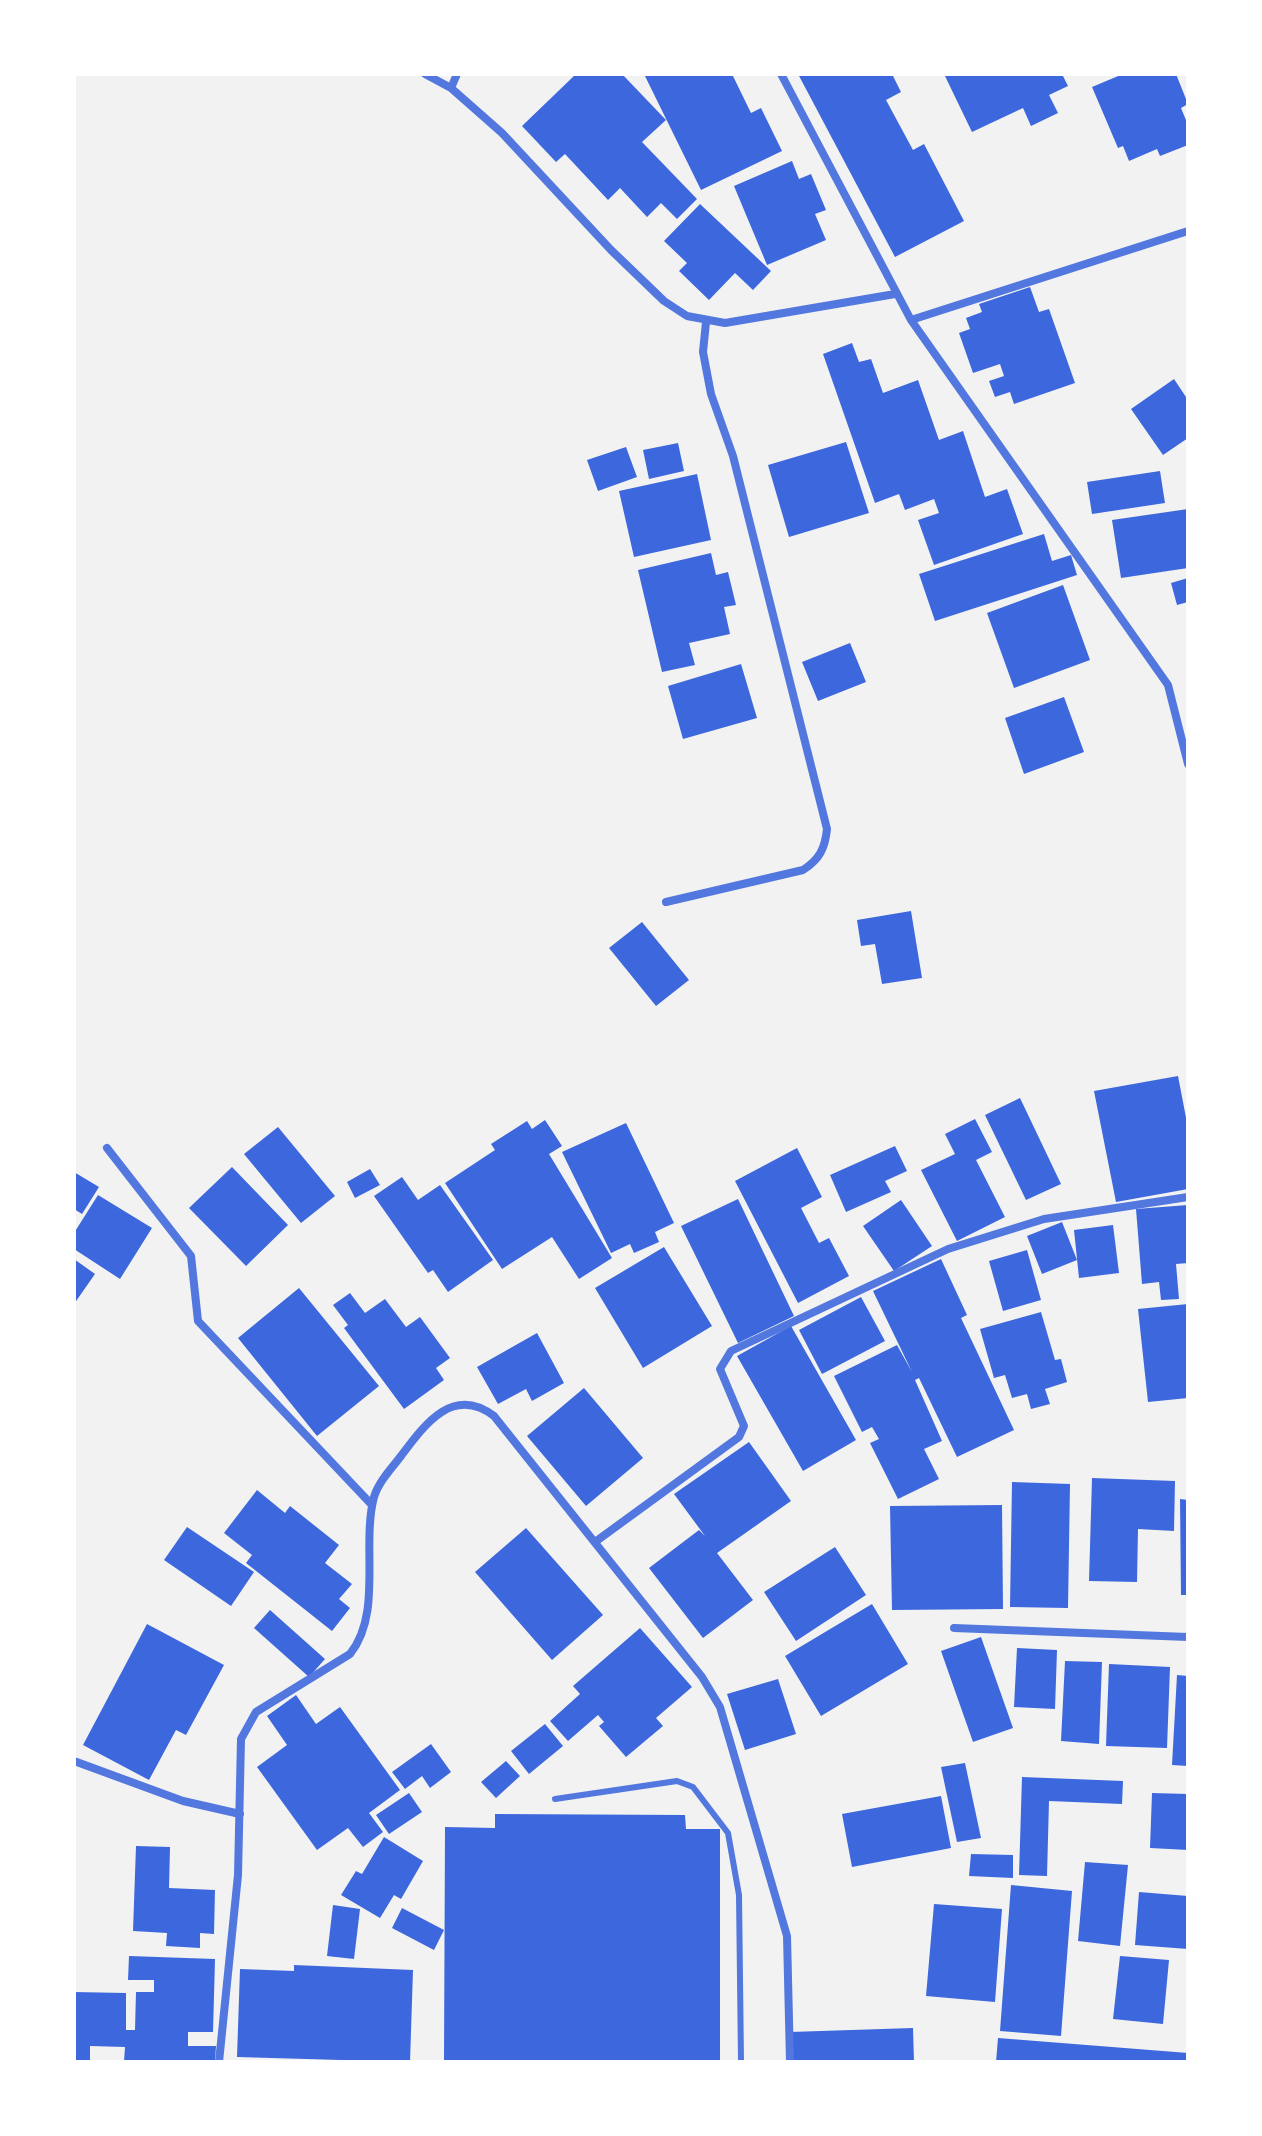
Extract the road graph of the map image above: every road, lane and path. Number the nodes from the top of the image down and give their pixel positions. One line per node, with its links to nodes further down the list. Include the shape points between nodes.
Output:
1 (425, 74): 4 (street)
2 (457, 74): 4 (street)
3 (781, 74): 6 (street)
4 (451, 88): 8 (street, via 502,133 664,301 677,312)
5 (1188, 231): 7 (street)
6 (895, 294): 7 (street); 8 (street)
7 (911, 320): 9 (street, via 1168,685)
8 (706, 322): 10 (street, via 703,352 711,394 733,456 826,815 826,847 803,870)
9 (1188, 764)
10 (666, 902)
11 (107, 1148): 13 (street, via 191,1256 198,1321)
12 (1188, 1197): 14 (street, via 1044,1219 948,1249 731,1351 720,1369 744,1426 739,1437)
13 (372, 1505): 14 (street, via 380,1483 433,1416 447,1407 470,1404 494,1416); 19 (street, via 365,1618 357,1645 256,1712 247,1724 241,1739)
14 (595, 1542): 22 (street, via 720,1707 787,1936)
15 (954, 1628): 16 (street)
16 (1188, 1637)
17 (74, 1761): 19 (street, via 183,1801)
18 (555, 1799): 21 (lane, via 677,1781 693,1787 728,1833 739,1895)
19 (240, 1814): 20 (street)
20 (219, 2062)
21 (741, 2062)
22 (790, 2062)

